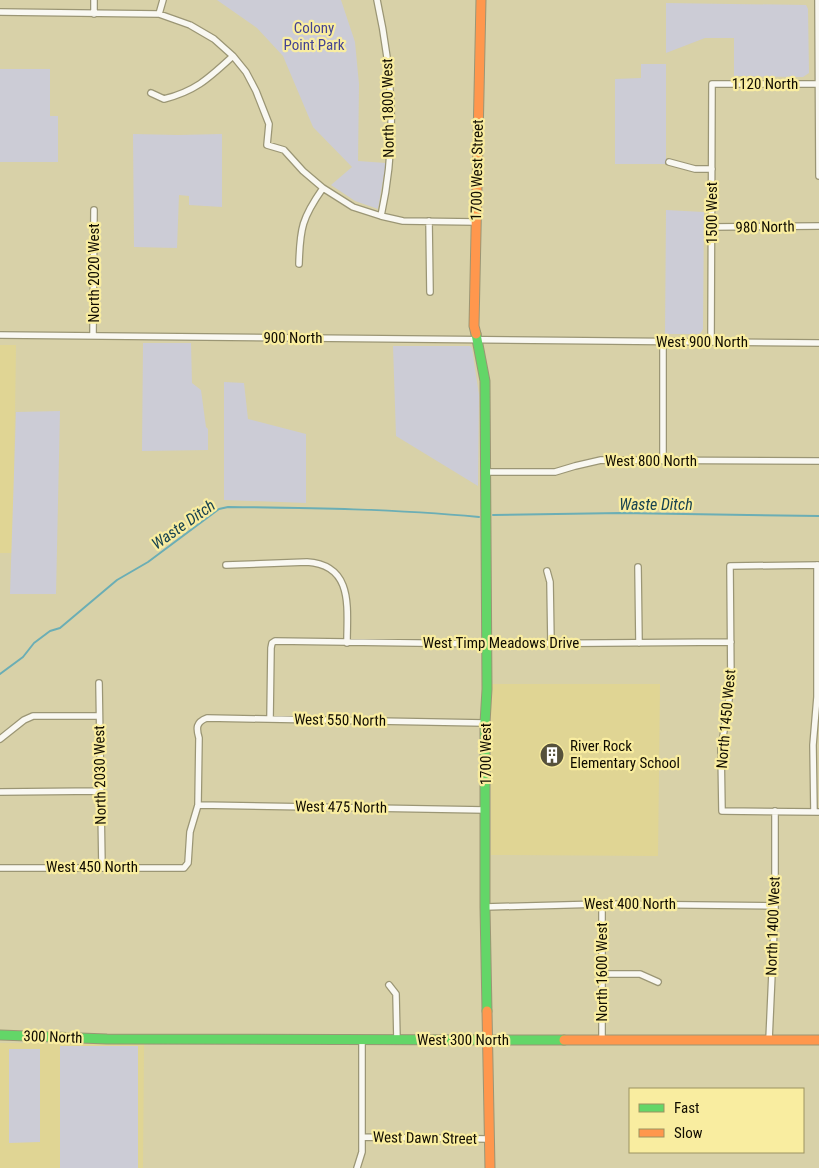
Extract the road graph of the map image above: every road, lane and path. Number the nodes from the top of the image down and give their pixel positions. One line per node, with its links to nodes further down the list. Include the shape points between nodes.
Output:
1 (94, 0): 7 (street)
2 (163, 0): 8 (street)
3 (377, 0): 19 (street, North 1800 West, via 391,81 390,163)
4 (481, 0): 21 (street, 1700 West Street)
5 (818, 0): 11 (street)
6 (0, 12): 7 (street)
7 (94, 14): 8 (street)
8 (159, 14): 9 (street, via 190,25 214,39)
9 (233, 56): 12 (street, via 202,83 182,94 164,99); 17 (street, via 246,72 269,124 267,145 284,150)
10 (712, 84): 11 (street, 1120 North); 15 (street, 1500 West)
11 (818, 84): 13 (street)
12 (151, 92)
13 (819, 143): 16 (street)
14 (669, 162): 15 (street, via 695,169)
15 (712, 169): 23 (street, 1500 West)
16 (819, 176)
17 (322, 188): 19 (street, via 353,207); 24 (street, via 306,213 300,235)
18 (94, 210): 27 (street, North 2020 West)
19 (381, 216): 20 (street)
20 (428, 221): 21 (street); 25 (street)
21 (476, 222): 28 (street, 1700 West Street)
22 (819, 226): 23 (street, 980 North)
23 (711, 227): 31 (street, 1500 West)
24 (299, 264)
25 (430, 292)
26 (0, 335): 27 (street, 900 North)
27 (93, 336): 28 (street, 900 North)
28 (476, 340): 29 (street, 900 North); 35 (street, 1700 West, via 484,381)
29 (586, 342): 30 (street, West 900 North)
30 (663, 342): 31 (street, West 900 North); 33 (street)
31 (711, 342): 32 (street, West 900 North)
32 (819, 343)
33 (663, 461): 34 (street, West 800 North); 35 (street, West 800 North, via 601,460 555,472)
34 (819, 461)
35 (485, 472): 44 (street, 1700 West)
36 (226, 565): 41 (street, via 315,562 334,571 346,596)
37 (818, 565): 40 (street, North 1450 West, via 730,566); 55 (street, via 817,697 813,745)
38 (638, 567): 43 (street)
39 (547, 571): 42 (street, via 550,582)
40 (730, 642): 43 (street, West Timp Meadows Drive); 54 (street, North 1450 West, via 730,695 721,749 722,811)
41 (347, 643): 44 (street, West Timp Meadows Drive); 47 (street, West Timp Meadows Drive, via 272,643)
42 (550, 643): 43 (street, West Timp Meadows Drive); 44 (street, West Timp Meadows Drive)
43 (639, 643)
44 (487, 644): 48 (street, 1700 West)
45 (99, 683): 46 (street, North 2030 West)
46 (99, 716): 49 (street, via 33,716); 51 (street, North 2030 West)
47 (270, 719): 48 (street, West 550 North); 52 (street, West 550 North, via 207,718 197,724)
48 (485, 723): 53 (street, 1700 West)
49 (0, 739)
50 (0, 792): 51 (street)
51 (101, 792): 56 (street, North 2030 West)
52 (198, 805): 53 (street, West 475 North); 56 (street, West 450 North, via 190,832 188,863 184,868)
53 (485, 810): 60 (street, 1700 West)
54 (775, 811): 55 (street); 59 (street, North 1400 West)
55 (816, 812)
56 (102, 867): 57 (street, West 450 North)
57 (0, 868)
58 (602, 904): 59 (street, West 400 North); 60 (street, West 400 North); 61 (street, North 1600 West)
59 (775, 906): 70 (street, North 1400 West)
60 (485, 907): 68 (street, 1700 West)
61 (602, 974): 62 (street, via 640,974); 69 (street, North 1600 West)
62 (658, 982)
63 (388, 985): 67 (street, via 396,994)
64 (0, 1035): 65 (street, 300 North)
65 (107, 1039): 66 (street, West 300 North)
66 (362, 1040): 67 (street, West 300 North); 72 (street)
67 (397, 1040): 68 (street, West 300 North)
68 (488, 1040): 69 (street, West 300 North); 73 (street, 1700 West)
69 (602, 1040): 70 (street, West 300 North)
70 (769, 1040): 71 (street, West 300 North)
71 (819, 1040)
72 (362, 1137): 73 (street, West Dawn Street); 74 (street)
73 (488, 1139): 75 (street, 1700 West)
74 (357, 1168)
75 (490, 1168)

